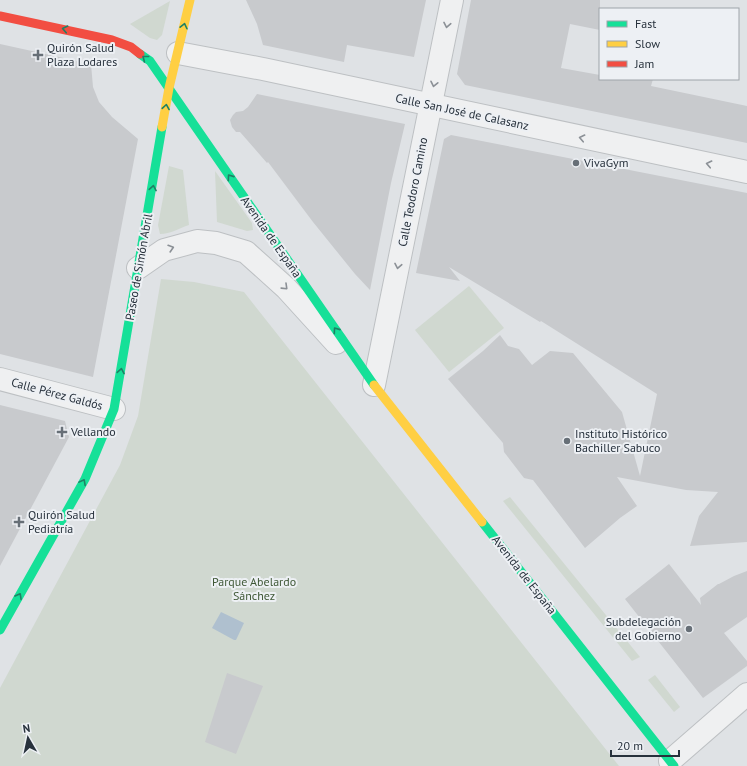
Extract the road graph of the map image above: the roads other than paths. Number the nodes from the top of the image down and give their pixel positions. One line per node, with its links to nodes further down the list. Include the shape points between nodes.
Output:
1 (190, 0): 4 (street, Paseo de Simón Abril, one-way to 1)
2 (452, 0): 6 (street, Calle Teodoro Camino, one-way to 6)
3 (0, 16): 5 (street, Avenida de España, one-way to 3, via 150,61 130,47 103,37)
4 (178, 52): 5 (street, Paseo de Simón Abril); 6 (street, Calle San José de Calasanz)
5 (169, 88): 8 (street, Paseo de Simón Abril, one-way to 5); 10 (street, Avenida de España, one-way to 5)
6 (430, 105): 7 (street, Calle San José de Calasanz, one-way to 6); 10 (street, Calle Teodoro Camino, one-way to 10)
7 (747, 172)
8 (138, 268): 10 (street, Avenida de España, one-way to 10, via 164,250 197,240 246,252 286,288); 11 (street, Paseo de Simón Abril, one-way to 8)
9 (0, 379): 11 (street, Calle Pérez Galdós)
10 (374, 385): 14 (street, Avenida de España)
11 (114, 409): 12 (street, Paseo de Simón Abril, one-way to 11, via 85,479)
12 (0, 630)
13 (747, 694): 14 (street)
14 (672, 764)

